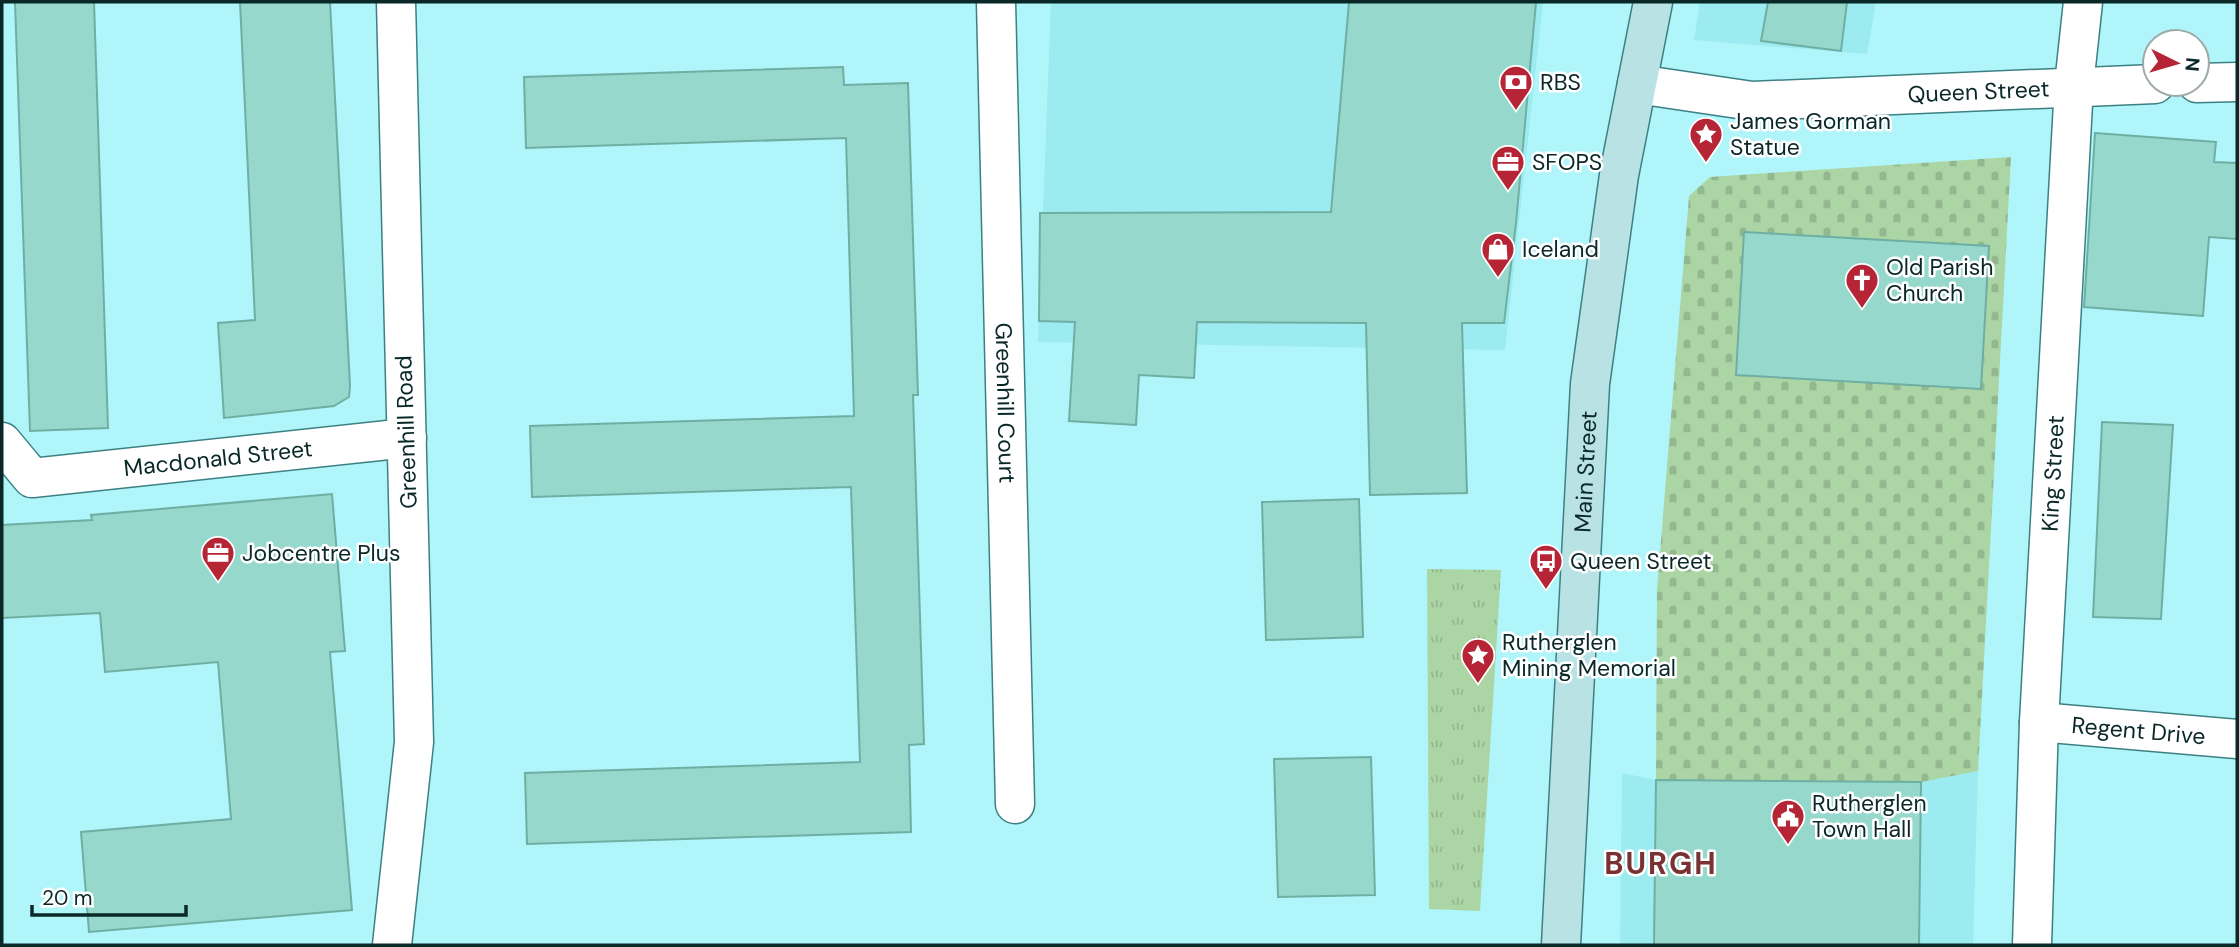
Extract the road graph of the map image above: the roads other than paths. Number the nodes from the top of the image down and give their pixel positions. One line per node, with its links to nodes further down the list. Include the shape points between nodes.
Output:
1 (396, 2): 10 (street, Greenhill Road)
2 (996, 2): 14 (street, Greenhill Court)
3 (1653, 2): 8 (main road, Main Street)
4 (2083, 2): 9 (street, King Street)
5 (2237, 82): 7 (street)
6 (2141, 83): 9 (street, Queen Street)
7 (2211, 83)
8 (1637, 85): 9 (street, Queen Street, via 1752,101); 16 (main road, Main Street, via 1619,175 1590,384)
9 (2074, 85): 12 (street, King Street)
10 (407, 438): 11 (street, Macdonald Street, via 32,478); 15 (street, Greenhill Road, via 414,742)
11 (2, 442)
12 (2039, 722): 13 (street, Regent Drive); 17 (street, King Street)
13 (2237, 739)
14 (1015, 804)
15 (392, 945)
16 (1561, 945)
17 (2032, 945)

